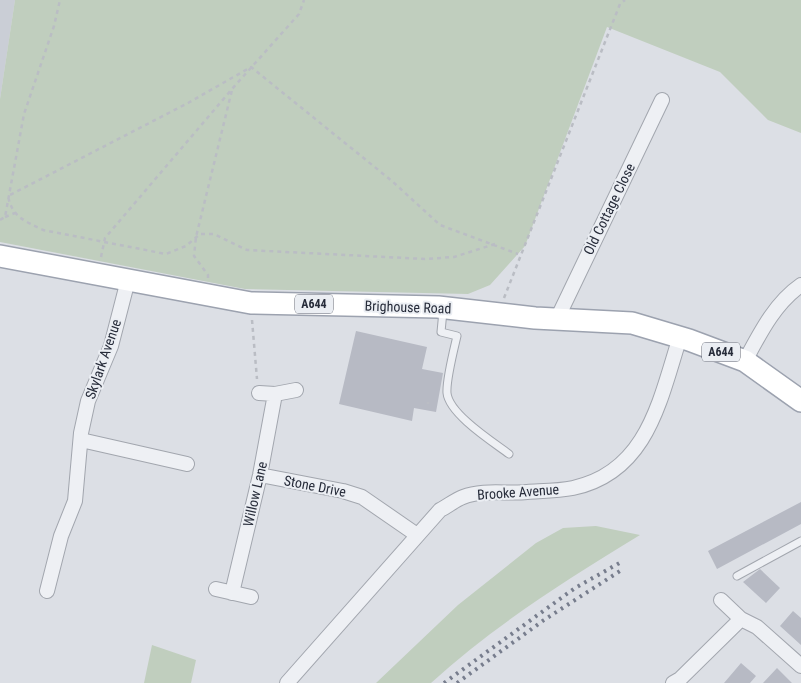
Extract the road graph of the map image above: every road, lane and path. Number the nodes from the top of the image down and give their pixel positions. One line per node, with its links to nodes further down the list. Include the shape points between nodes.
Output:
1 (60, 0): 7 (path, via 24,114)
2 (304, 0): 4 (path, via 299,14)
3 (625, 0): 22 (path, via 620,4)
4 (251, 67): 5 (path); 7 (path); 13 (path, via 385,175 440,225)
5 (232, 89): 11 (path); 12 (path)
6 (662, 100): 23 (street, Old Cottage Close)
7 (8, 196): 8 (path); 9 (path)
8 (15, 213): 9 (path); 12 (path, via 43,230)
9 (5, 218): 10 (path)
10 (0, 220)
11 (196, 237): 12 (path, via 186,246 166,254); 13 (path, via 214,234 247,250 425,259 454,257); 19 (path, via 194,256 208,275)
12 (104, 243): 16 (path)
13 (495, 244): 14 (path)
14 (518, 254)
15 (0, 256): 16 (main road, Brighouse Road / A644)
16 (98, 274): 17 (main road, Brighouse Road / A644)
17 (128, 280): 19 (main road, Brighouse Road / A644); 30 (street, Skylark Avenue, via 111,346 88,401)
18 (801, 285): 25 (street, via 780,303)
19 (203, 294): 20 (main road, Brighouse Road / A644)
20 (251, 302): 21 (main road, Brighouse Road / A644); 27 (path)
21 (444, 308): 22 (main road, Brighouse Road / A644); 31 (lane, via 441,332 457,336 447,393 469,423)
22 (498, 314): 23 (main road, Brighouse Road / A644)
23 (557, 319): 24 (main road, Brighouse Road / A644, via 632,322)
24 (680, 337): 25 (main road, Brighouse Road / A644); 34 (street, Brooke Avenue, via 650,428 624,462 596,481 572,488 464,497 440,510)
25 (745, 361): 29 (main road, Brighouse Road / A644)
26 (296, 390): 28 (street)
27 (259, 393): 28 (street)
28 (275, 394): 33 (street, Willow Lane)
29 (801, 401)
30 (81, 440): 32 (street); 38 (street, Skylark Avenue, via 75,501 61,536)
31 (509, 454)
32 (187, 464)
33 (260, 475): 34 (street, Stone Drive, via 362,497); 39 (street, Willow Lane)
34 (417, 535): 44 (street, Brooke Avenue)
35 (801, 541): 36 (lane)
36 (737, 576)
37 (216, 589): 39 (street)
38 (47, 591)
39 (232, 593): 40 (street)
40 (251, 597)
41 (721, 600): 42 (street)
42 (741, 619): 43 (street, via 757,626); 45 (street)
43 (801, 666)
44 (287, 683)
45 (673, 683)

